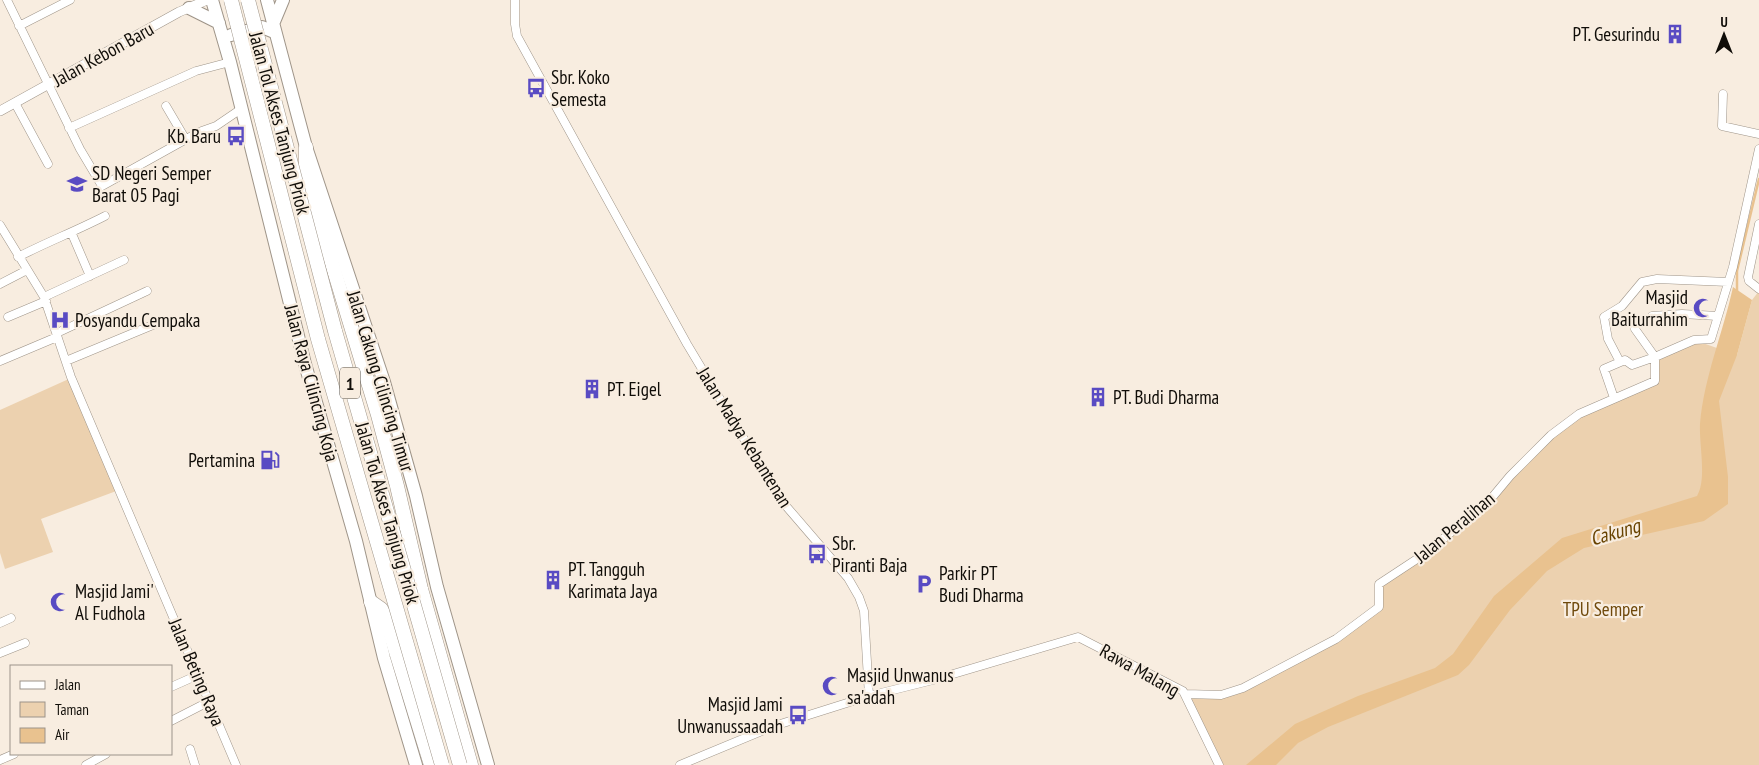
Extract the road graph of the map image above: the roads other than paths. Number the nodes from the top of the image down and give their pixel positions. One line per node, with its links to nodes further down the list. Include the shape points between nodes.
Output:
1 (70, 0): 13 (street)
2 (207, 0): 11 (street, Jalan Kebon Baru)
3 (212, 0): 12 (highway, Jalan Raya Cilincing Koja)
4 (220, 0): 12 (highway)
5 (231, 0): 76 (highway, Jalan Tol Akses Tanjung Priok / 1, bridge, via 318,339)
6 (248, 0): 77 (highway, Jalan Tol Akses Tanjung Priok / 1, bridge, via 335,331)
7 (267, 0): 14 (highway, Jalan Cakung Cilincing Timur)
8 (283, 0): 14 (highway)
9 (515, 0): 64 (street, Jalan Madya Kebantenan, via 517,36 687,344 786,506 848,578 859,597 864,612)
10 (5, 3): 13 (street)
11 (189, 8): 12 (highway); 17 (street, Jalan Kebon Baru)
12 (217, 18): 15 (highway, Jalan Raya Cilincing Koja)
13 (19, 26): 17 (street)
14 (274, 28): 15 (highway, via 262,27 232,34); 26 (highway, Jalan Cakung Cilincing Timur)
15 (224, 42): 16 (highway, Jalan Raya Cilincing Koja)
16 (230, 62): 21 (highway, Jalan Raya Cilincing Koja); 23 (street, via 196,71)
17 (49, 84): 19 (street, Jalan Kebon Baru); 23 (street)
18 (1723, 94): 24 (street, via 1722,126)
19 (15, 103): 22 (street, Jalan Kebon Baru); 28 (street)
20 (166, 106): 25 (street)
21 (241, 109): 25 (street, via 216,126); 56 (highway, Jalan Raya Cilincing Koja, via 305,364)
22 (0, 111)
23 (69, 128): 25 (street, via 102,186)
24 (1759, 134)
25 (186, 140)
26 (306, 146): 78 (highway, via 306,169 320,224 397,486 421,589); 79 (highway, Jalan Cakung Cilincing Timur, via 384,382 437,587)
27 (1759, 149): 34 (street)
28 (48, 164)
29 (105, 216): 33 (street)
30 (1759, 224): 32 (street)
31 (0, 225): 36 (street, Jalan Beting Raya)
32 (1758, 232): 35 (street)
33 (72, 234): 36 (street); 39 (street)
34 (1740, 244): 35 (street); 40 (street)
35 (1753, 246): 42 (street, via 1748,278)
36 (18, 257): 38 (street, Jalan Beting Raya)
37 (124, 260): 39 (street)
38 (27, 270): 41 (street); 44 (street, Jalan Beting Raya)
39 (90, 276): 44 (street)
40 (1728, 282): 46 (street); 54 (street, via 1657,280 1637,285 1631,296 1604,317 1608,339)
41 (0, 284)
42 (1759, 289)
43 (147, 291): 50 (street)
44 (45, 299): 47 (street); 50 (street, Jalan Beting Raya)
45 (1652, 316): 46 (street)
46 (1718, 316): 51 (street, via 1711,339 1694,340)
47 (8, 318)
48 (160, 322): 53 (street)
49 (1634, 329): 51 (street)
50 (57, 335): 52 (street); 53 (street, Jalan Beting Raya)
51 (1655, 357): 54 (street, via 1632,366 1625,360); 55 (street, Jalan Peralihan, via 1655,381)
52 (0, 361)
53 (66, 361): 61 (street, Jalan Beting Raya)
54 (1620, 362): 55 (street, via 1603,370)
55 (1614, 398): 63 (street, Jalan Peralihan, via 1579,414 1551,435 1490,500 1426,553 1379,584 1379,607 1360,623 1243,688 1221,695)
56 (371, 602): 74 (highway, Jalan Raya Cilincing Koja); 75 (highway, via 381,609 390,632)
57 (10, 618): 58 (street)
58 (0, 623)
59 (25, 642): 60 (street)
60 (0, 653)
61 (198, 675): 62 (street); 65 (street, Jalan Beting Raya)
62 (172, 687)
63 (1186, 694): 64 (street, Rawa Malang, via 1078,637); 81 (street, Rawa Malang)
64 (869, 696): 80 (street, via 774,726)
65 (210, 701): 66 (street); 73 (street, Jalan Beting Raya)
66 (172, 720)
67 (190, 749): 72 (street)
68 (12, 755): 70 (street)
69 (104, 755): 71 (street)
70 (0, 760)
71 (86, 765)
72 (195, 765)
73 (236, 765)
74 (416, 765)
75 (431, 765)
76 (442, 765)
77 (460, 765)
78 (471, 765)
79 (488, 765)
80 (680, 765)
81 (1219, 765)

